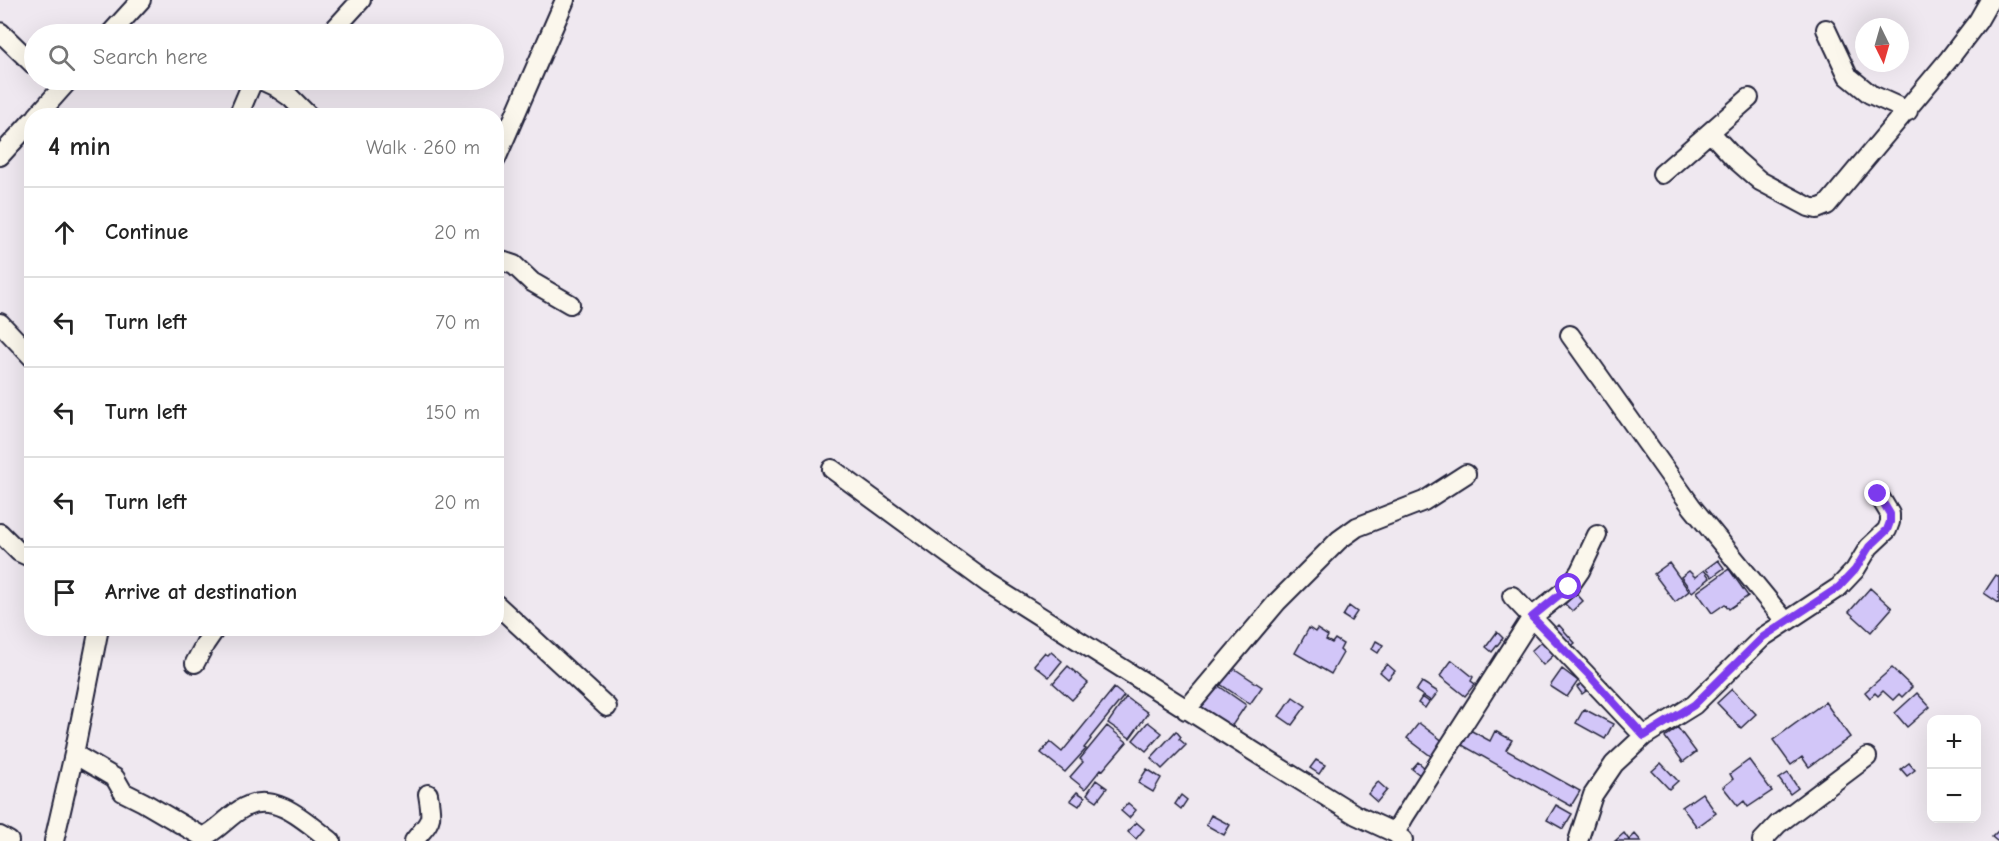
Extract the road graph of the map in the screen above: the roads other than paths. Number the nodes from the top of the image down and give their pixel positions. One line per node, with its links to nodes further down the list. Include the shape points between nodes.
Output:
1 (141, 0): 5 (street)
2 (361, 0): 6 (street)
3 (565, 0): 20 (street)
4 (1990, 0): 17 (street)
5 (119, 24)
6 (339, 24)
7 (1826, 29): 17 (street, via 1848,76 1870,94)
8 (0, 32): 9 (street)
9 (24, 55)
10 (54, 90): 14 (street)
11 (249, 90): 15 (street)
12 (292, 90): 16 (street)
13 (1749, 98): 19 (street)
14 (42, 108)
15 (241, 108)
16 (304, 108)
17 (1908, 111): 19 (street, via 1827,206 1817,209 1760,181)
18 (24, 130): 21 (street)
19 (1712, 133): 22 (street)
20 (504, 141)
21 (0, 156)
22 (1662, 174)
23 (504, 262): 24 (street)
24 (570, 304)
25 (0, 323): 27 (street)
26 (1570, 335): 37 (street, via 1692,507)
27 (24, 348)
28 (832, 469): 42 (street, via 989,584)
29 (1466, 474): 42 (street, via 1424,501 1357,527 1339,540 1277,602)
30 (1878, 494): 37 (street, via 1890,514 1887,530 1839,587)
31 (0, 533): 33 (street)
32 (1597, 535): 36 (street, via 1569,587)
33 (24, 554)
34 (1512, 596): 36 (street)
35 (504, 611): 41 (street)
36 (1532, 617): 43 (street); 48 (street)
37 (1786, 622): 43 (street, via 1763,637 1694,705)
38 (97, 636): 44 (street)
39 (210, 636): 40 (street)
40 (195, 663)
41 (607, 707)
42 (1186, 710): 48 (street, via 1356,815)
43 (1644, 736): 53 (street, via 1614,764 1593,795)
44 (74, 754): 50 (street); 51 (street, via 115,778 123,792 204,837 245,807 261,802 277,804 297,815)
45 (1867, 757): 54 (street, via 1778,824)
46 (428, 794): 52 (street, via 429,824)
47 (0, 836): 49 (street)
48 (1400, 837)
49 (9, 841)
50 (54, 841)
51 (331, 841)
52 (414, 841)
53 (1578, 841)
54 (1762, 841)

